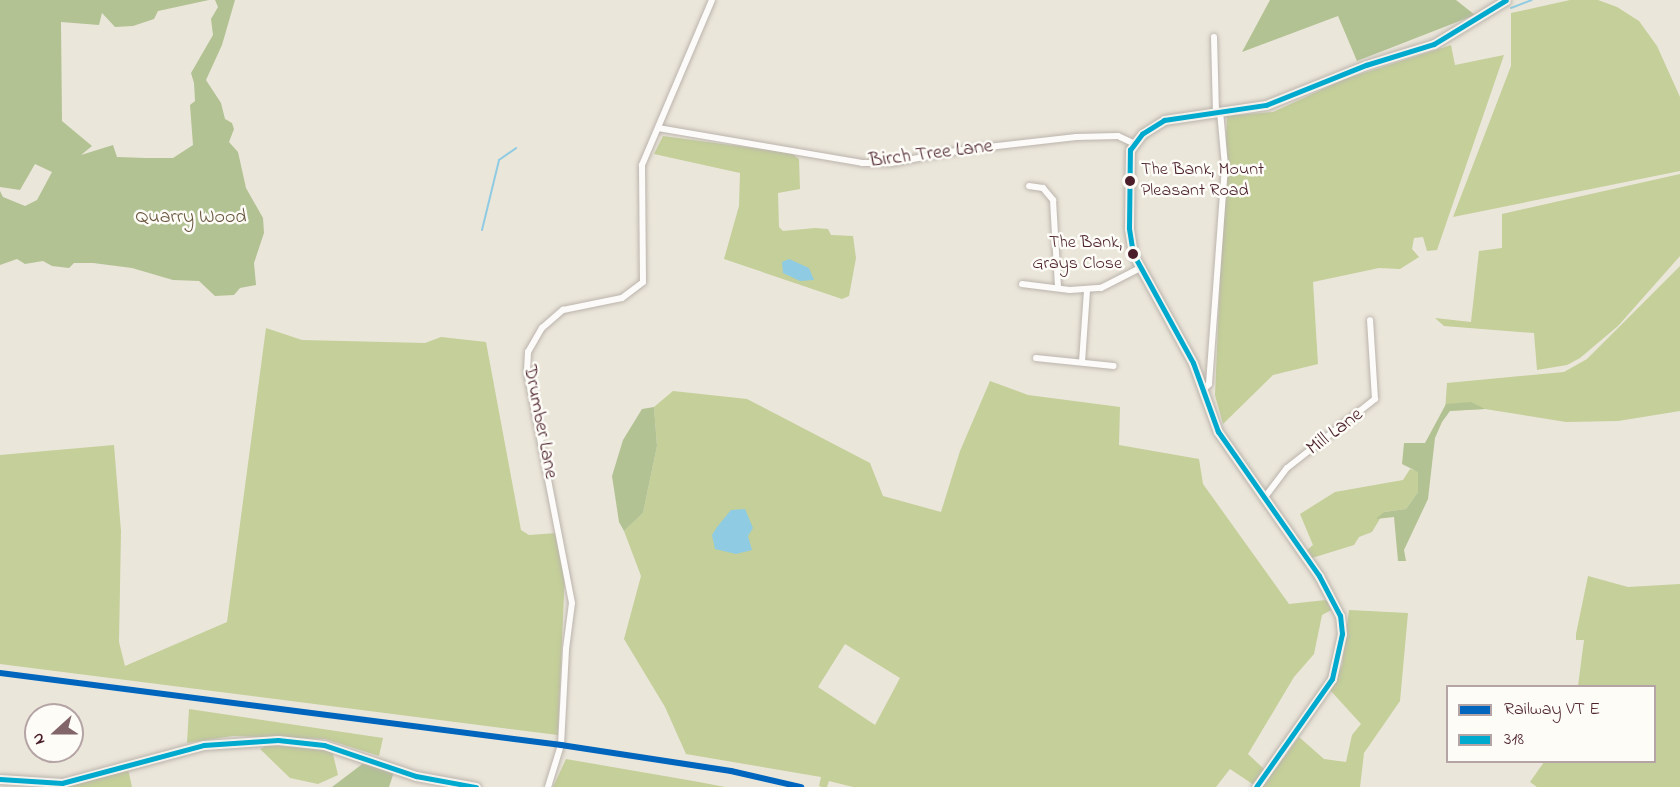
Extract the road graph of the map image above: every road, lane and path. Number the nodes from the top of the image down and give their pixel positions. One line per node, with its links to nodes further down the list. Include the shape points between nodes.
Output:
1 (712, 0): 5 (street)
2 (1506, 0): 4 (street, via 1434,44 1366,64 1266,105)
3 (1214, 37): 4 (street)
4 (1218, 111): 6 (street, via 1164,120); 16 (street, via 1226,166 1209,384)
5 (658, 128): 6 (street, Birch Tree Lane, via 862,163 891,163 1076,137 1118,136); 20 (street, Drumber Lane, via 647,151 640,187 643,282 622,298 563,310 542,328 528,352 527,371 572,603 565,658 564,725)
6 (1134, 143): 8 (street, via 1128,165 1129,228)
7 (1029, 186): 10 (street, via 1043,188 1053,200)
8 (1140, 268): 11 (street, via 1110,285); 16 (street)
9 (1022, 284): 10 (street)
10 (1058, 288): 11 (street)
11 (1087, 290): 14 (street)
12 (1370, 320): 17 (street, Mill Lane, via 1375,399 1279,476)
13 (1036, 358): 14 (street)
14 (1082, 363): 15 (street)
15 (1114, 366)
16 (1204, 388): 17 (street, via 1226,445)
17 (1265, 497): 21 (street, via 1335,601 1342,634 1332,679)
18 (0, 779): 19 (street, via 62,783 204,745 278,740 324,745 416,776)
19 (476, 787)
20 (548, 787)
21 (1256, 787)

